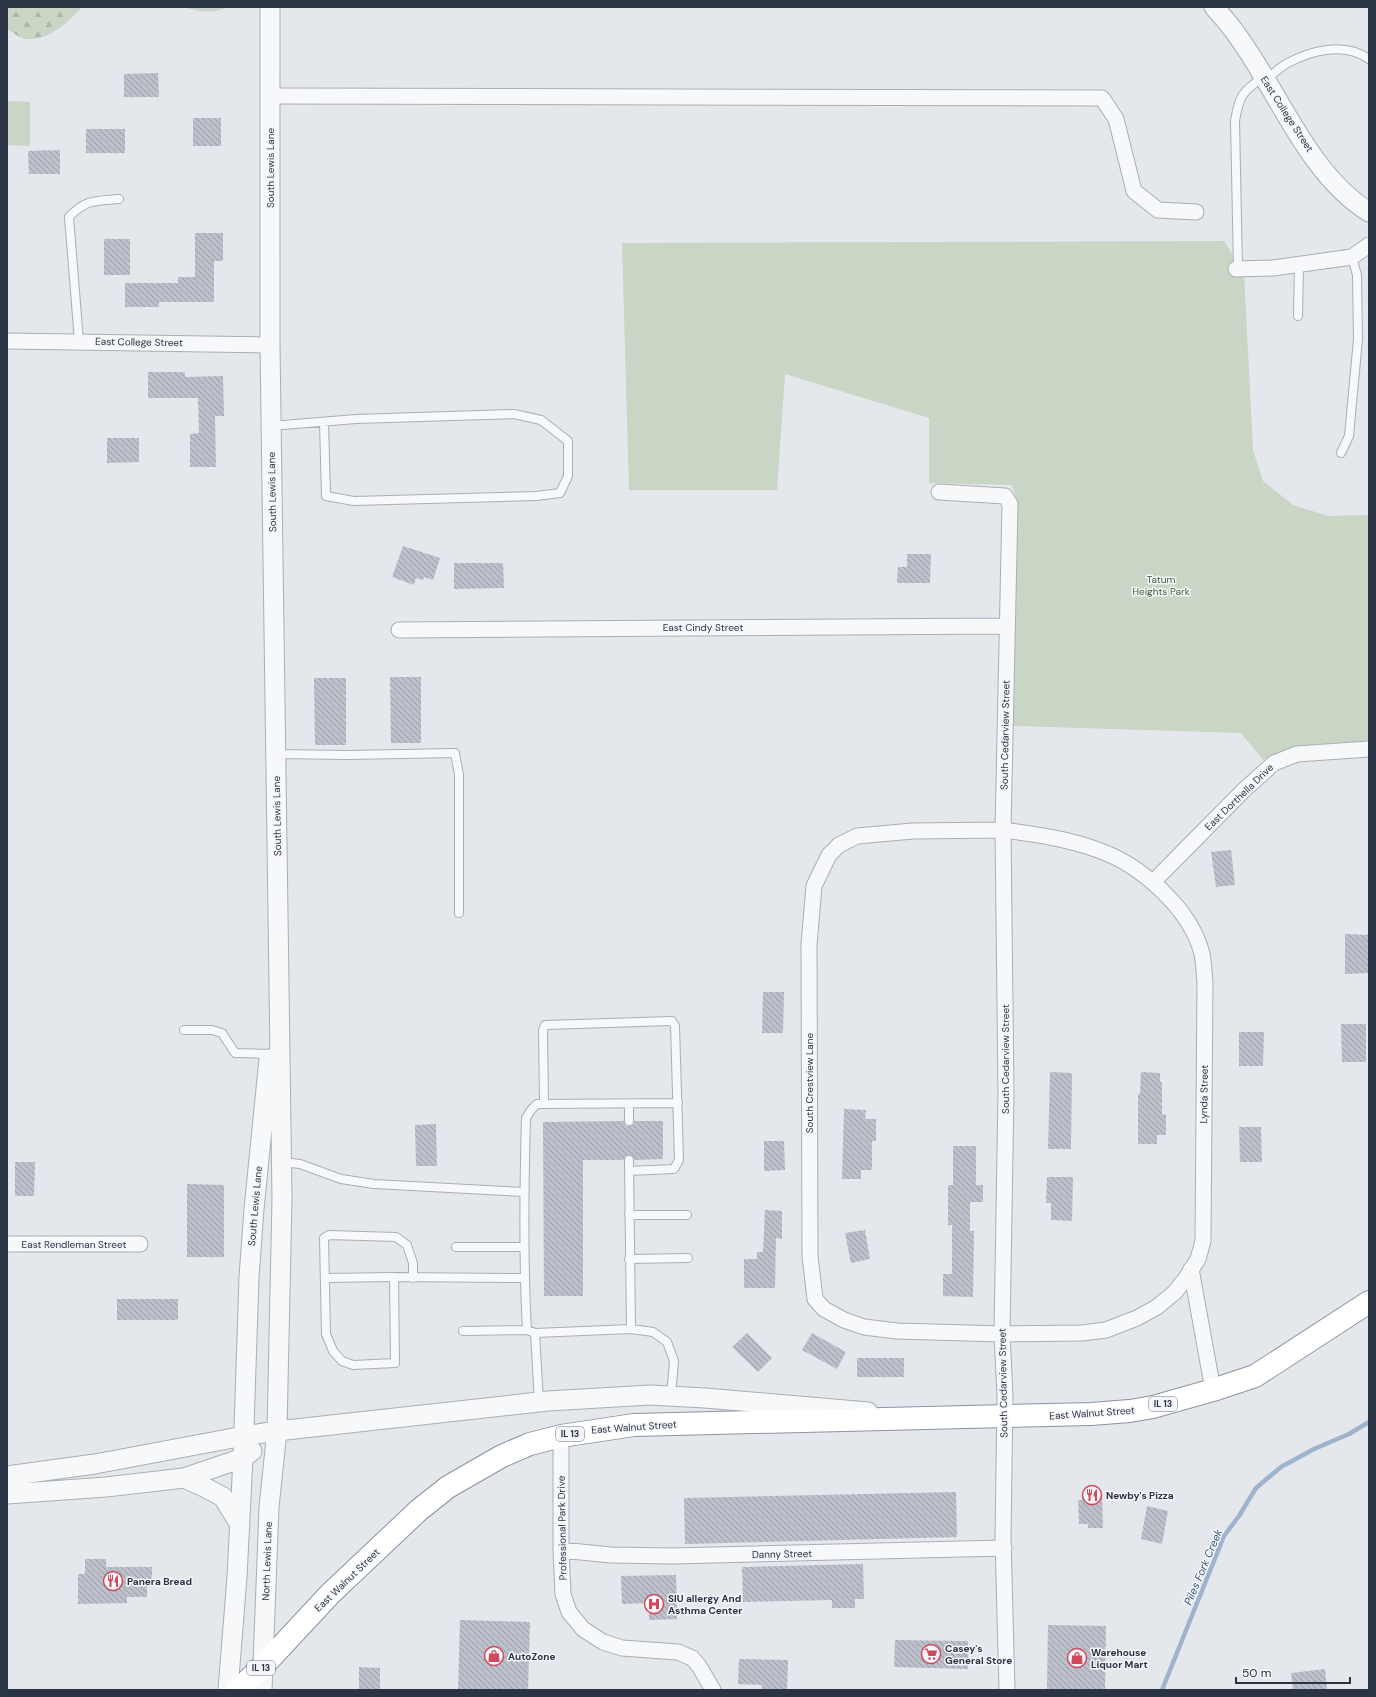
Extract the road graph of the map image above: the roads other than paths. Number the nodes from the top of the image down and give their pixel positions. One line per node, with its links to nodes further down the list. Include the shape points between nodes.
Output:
1 (270, 7): 5 (street, South Lewis Lane)
2 (1214, 7): 4 (street, East College Street, via 1240,38)
3 (1369, 59): 4 (lane, via 1351,50 1315,52 1286,64)
4 (1264, 79): 8 (street, East College Street, via 1301,139 1328,175 1356,204); 12 (lane, via 1248,88 1239,101 1235,121)
5 (270, 96): 7 (street, via 1102,98 1116,119 1134,191 1158,210); 16 (street, South Lewis Lane)
6 (119, 199): 15 (lane, via 93,201 79,207 69,217)
7 (1196, 212)
8 (1369, 212)
9 (1369, 245): 10 (street)
10 (1352, 258): 11 (street); 19 (lane, via 1357,275 1358,340 1349,436)
11 (1299, 265): 12 (street); 13 (lane)
12 (1237, 269)
13 (1298, 316)
14 (7, 341): 15 (street, East College Street)
15 (79, 341): 16 (street, East College Street)
16 (270, 345): 18 (street, South Lewis Lane)
17 (324, 422): 17 (lane, via 514,414 541,420 568,441 568,476 560,493 536,496 354,501 326,496); 18 (lane)
18 (271, 426): 24 (street, South Lewis Lane)
19 (1341, 453)
20 (939, 492): 21 (street, South Cedarview Street, via 995,494 1005,496 1008,500 1010,504)
21 (1007, 626): 22 (street, East Cindy Street); 25 (street, South Cedarview Street)
22 (399, 630)
23 (1369, 749): 26 (street, East Dorthella Drive, via 1297,754 1274,763)
24 (276, 754): 27 (lane, via 455,753 458,775); 28 (street, South Lewis Lane)
25 (1003, 830): 26 (street, Lynda Street, via 1040,835 1098,850 1127,864); 57 (street, South Cedarview Street, via 1006,1093); 57 (street, South Crestview Lane, via 913,831 857,836 839,845 829,855 814,886 808,945 810,1256 814,1298 824,1309 864,1327 897,1331)
26 (1153, 882): 47 (street, Lynda Street, via 1177,906 1192,930 1202,954 1206,982 1203,1241 1198,1259)
27 (459, 913)
28 (278, 976): 30 (street, South Lewis Lane); 36 (street, South Lewis Lane)
29 (184, 1030): 30 (lane, via 212,1030 222,1033 235,1053)
30 (270, 1054): 64 (street, South Lewis Lane, via 249,1277)
31 (678, 1103): 32 (lane, via 675,1026 672,1021 546,1025 543,1030); 33 (lane); 37 (lane, via 679,1160 674,1169)
32 (544, 1104): 33 (lane); 38 (lane, via 537,1104 526,1118)
33 (629, 1104): 34 (lane)
34 (629, 1121)
35 (629, 1160): 37 (lane)
36 (281, 1162): 38 (lane, via 300,1164 341,1179 374,1184); 63 (street, South Lewis Lane)
37 (629, 1171): 39 (lane)
38 (524, 1192): 44 (lane)
39 (629, 1215): 40 (lane); 46 (lane)
40 (687, 1215)
41 (7, 1244): 42 (street, East Rendleman Street)
42 (140, 1244)
43 (456, 1247): 44 (lane)
44 (524, 1247): 51 (lane)
45 (688, 1258): 46 (lane)
46 (629, 1259): 53 (lane)
47 (1191, 1269): 57 (street, Lynda Street, via 1175,1292 1157,1306 1137,1318 1106,1330 1082,1333); 58 (street)
48 (394, 1277): 49 (lane); 49 (lane, via 395,1362 353,1365 342,1361 332,1351 326,1334); 50 (lane)
49 (325, 1278): 50 (lane, via 324,1238 330,1235 396,1238 407,1245 413,1263)
50 (413, 1278): 51 (lane)
51 (524, 1278): 54 (lane)
52 (1369, 1302): 58 (highway, East Walnut Street / IL 13, via 1255,1376)
53 (630, 1329): 56 (lane); 59 (lane, via 653,1332 667,1342 674,1361)
54 (527, 1330): 55 (lane); 56 (lane)
55 (463, 1331)
56 (536, 1333): 60 (lane)
57 (1002, 1334): 61 (street, South Cedarview Street)
58 (1213, 1390): 61 (highway, East Walnut Street / IL 13, via 1130,1411)
59 (671, 1396): 60 (street, East Walnut Street); 62 (street, East Walnut Street)
60 (539, 1402): 63 (street, East Walnut Street)
61 (1005, 1417): 62 (highway, East Walnut Street / IL 13); 70 (street, South Cedarview Street)
62 (933, 1418): 65 (highway, East Walnut Street / IL 13, via 634,1425)
63 (277, 1431): 64 (street, East Walnut Street); 66 (street, East Walnut Street); 72 (street, North Lewis Lane, via 269,1507)
64 (244, 1436): 66 (street); 68 (street, East Walnut Street)
65 (561, 1436): 71 (street, Professional Park Drive); 72 (highway, East Walnut Street / IL 13, via 530,1444 502,1456 448,1487 330,1594)
66 (243, 1458): 67 (street, East Walnut Street); 69 (street)
67 (184, 1478): 68 (street, East Walnut Street, via 106,1487); 69 (street, via 223,1497)
68 (11, 1482)
69 (240, 1525): 73 (street)
70 (1004, 1548): 71 (street, Danny Street, via 673,1556 611,1555); 77 (street, South Cedarview Street)
71 (561, 1550): 76 (street, Professional Park Drive, via 564,1594 569,1612 583,1629 603,1642 622,1648 678,1652 692,1658)
72 (264, 1666): 74 (highway, East Walnut Street / IL 13); 75 (street, North Lewis Lane)
73 (228, 1690)
74 (238, 1690)
75 (262, 1690)
76 (713, 1690)
77 (1007, 1690)

